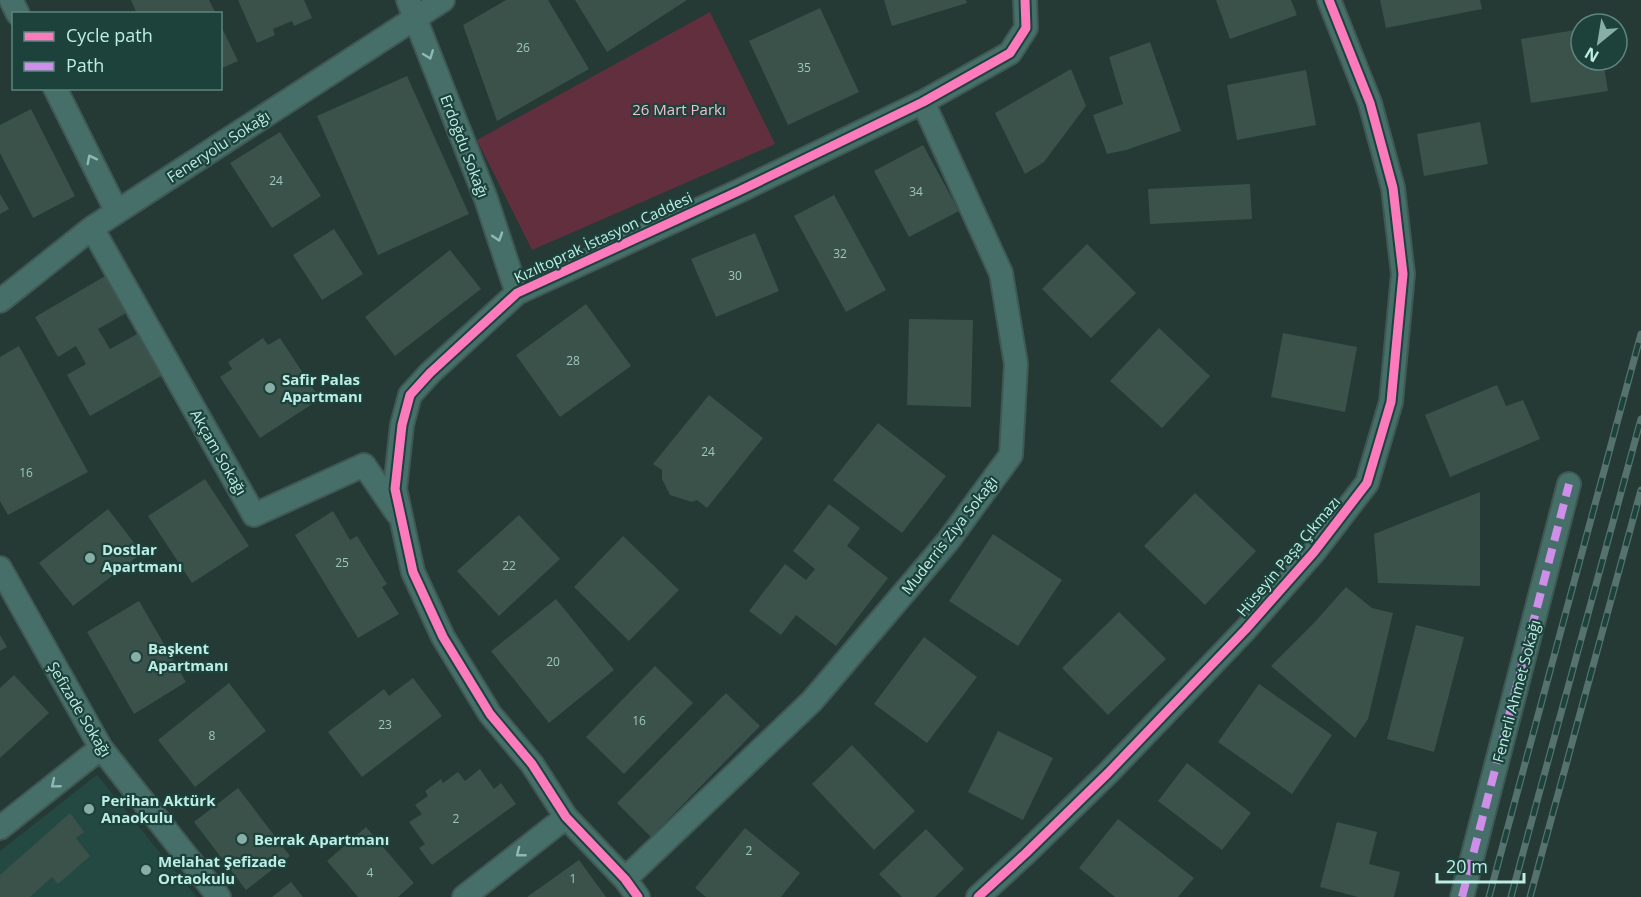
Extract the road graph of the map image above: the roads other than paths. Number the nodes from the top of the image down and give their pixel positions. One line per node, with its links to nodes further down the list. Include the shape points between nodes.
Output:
1 (442, 0): 4 (street, Feneryolu Sokağı)
2 (1025, 0): 6 (street, Kızıltoprak İstasyon Caddesi, via 1026,28 1010,53)
3 (1329, 0): 20 (street, Hüseyin Paşa Çıkmazı, via 1370,103 1393,188 1402,274 1391,402 1367,483 1314,552 1246,629 1108,773)
4 (412, 9): 7 (street, Feneryolu Sokağı); 9 (street, Erdoğdu Sokağı, one-way to 9, via 486,200)
5 (57, 90): 7 (street, one-way to 5)
6 (923, 102): 9 (street, Kızıltoprak İstasyon Caddesi); 17 (street, Muderris Ziya Sokağı, via 1001,273 1016,364 1011,455 948,541 812,701)
7 (117, 212): 8 (street, Feneryolu Sokağı)
8 (92, 228): 10 (street, Feneryolu Sokağı); 12 (street, Akçam Sokağı, via 255,515 364,465)
9 (517, 293): 12 (street, Kızıltoprak İstasyon Caddesi, via 410,395 402,425 395,489)
10 (0, 301)
11 (1569, 484): 21 (street, Fenerli Ahmet Sokağı)
12 (401, 518): 15 (street, Kızıltoprak İstasyon Caddesi, via 413,572 443,637 490,714 532,764)
13 (0, 568): 14 (street, Şefizade Sokağı)
14 (101, 748): 16 (street, one-way to 16); 18 (street, Şefizade Sokağı)
15 (566, 817): 17 (street, Kızıltoprak İstasyon Caddesi); 19 (street, one-way to 19)
16 (0, 828)
17 (632, 888)
18 (219, 897)
19 (464, 897)
20 (978, 897)
21 (1462, 897)

